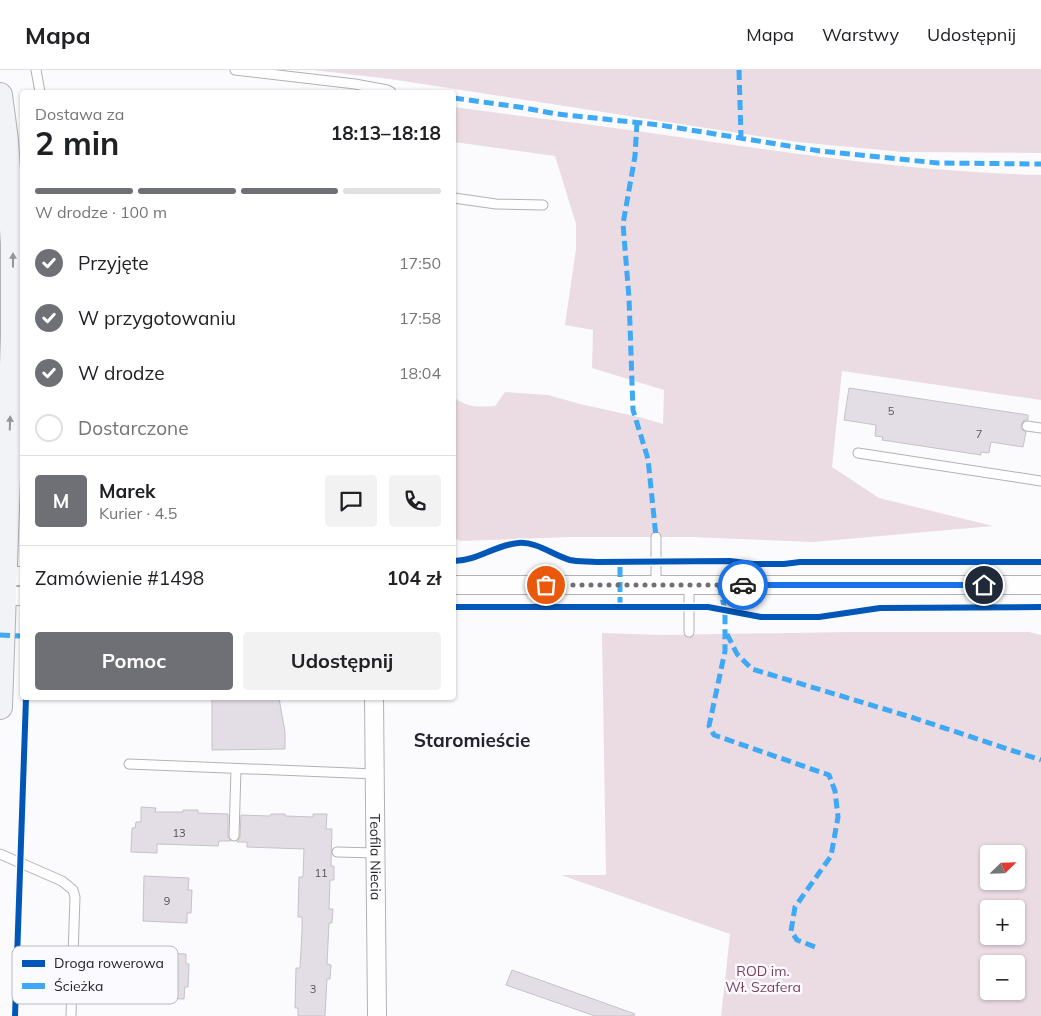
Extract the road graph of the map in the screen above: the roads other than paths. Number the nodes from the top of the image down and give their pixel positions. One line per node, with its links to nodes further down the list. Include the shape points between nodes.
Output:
1 (36, 70): 3 (lane)
2 (235, 70): 4 (lane)
3 (40, 90)
4 (387, 90)
5 (0, 94): 17 (main road, one-way to 5, via 13,244)
6 (456, 198): 7 (lane, via 496,204)
7 (543, 205)
8 (1027, 426): 9 (lane)
9 (1041, 428)
10 (858, 453): 11 (lane)
11 (1041, 481)
12 (656, 537): 14 (lane)
13 (456, 585): 14 (street)
14 (656, 585): 15 (street)
15 (689, 585): 16 (street); 18 (lane)
16 (1041, 585)
17 (9, 586): 20 (main road)
18 (689, 632)
19 (374, 700): 23 (street, Teofila Niecia)
20 (0, 707)
21 (129, 764): 22 (lane)
22 (236, 768): 23 (lane); 24 (lane)
23 (375, 774): 26 (street, Teofila Niecia)
24 (234, 836)
25 (337, 852): 26 (lane)
26 (375, 853): 29 (street, Teofila Niecia)
27 (0, 854): 28 (lane, via 62,881 73,890)
28 (73, 946)
29 (376, 1016)

